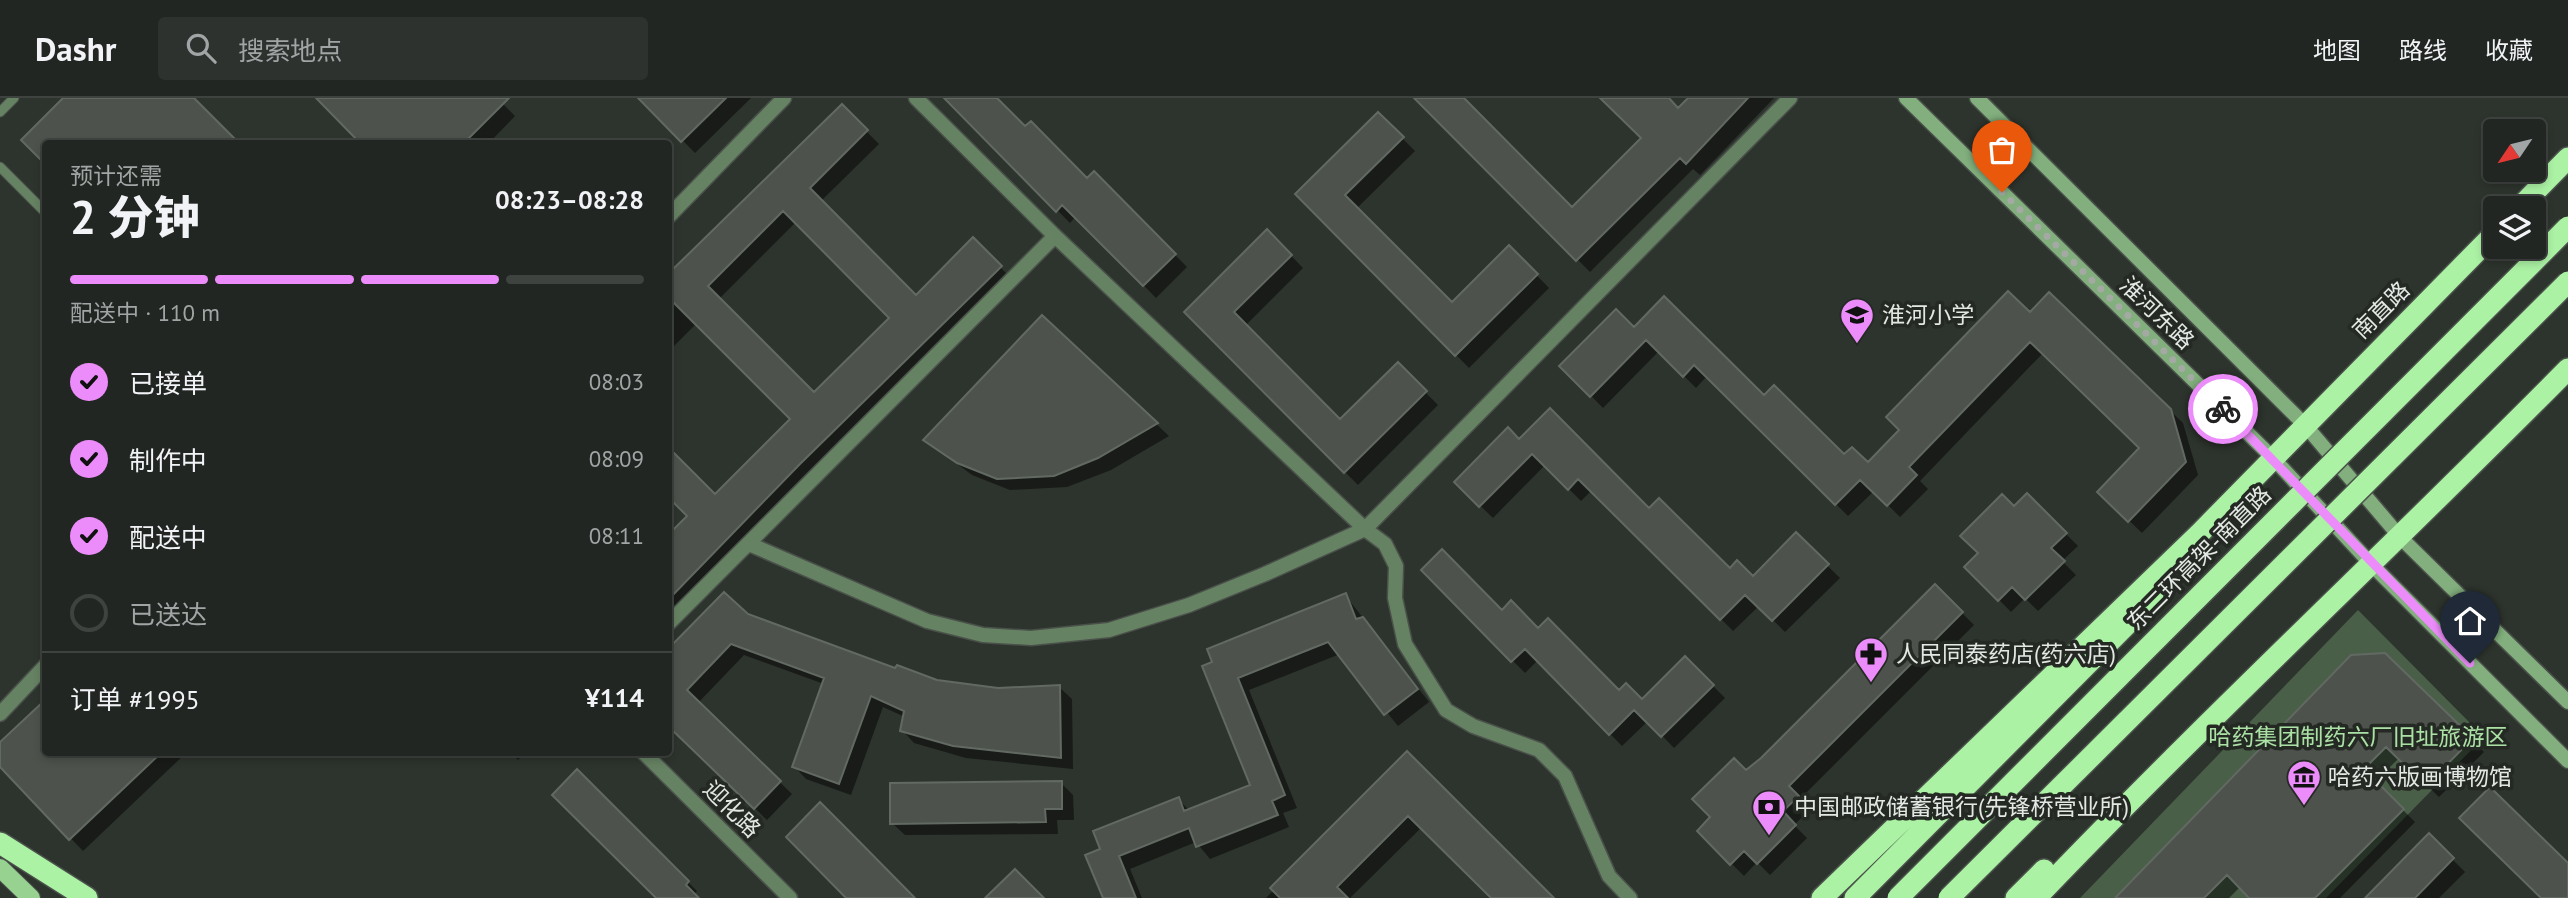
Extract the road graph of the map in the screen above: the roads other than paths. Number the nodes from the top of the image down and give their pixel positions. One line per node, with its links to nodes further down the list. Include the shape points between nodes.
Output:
1 (14, 98): 7 (lane)
2 (784, 98): 12 (street)
3 (916, 98): 14 (street)
4 (1790, 98): 20 (street)
5 (1906, 98): 19 (main road, 淮河东路)
6 (1977, 98): 18 (main road, 淮河东路)
7 (0, 112)
8 (2568, 158): 10 (highway)
9 (0, 167): 11 (lane)
10 (2531, 196)
11 (42, 209)
12 (672, 213)
13 (2568, 227): 40 (highway, 东二环高架-南直路, bridge)
14 (1055, 236): 20 (street); 23 (street)
15 (2483, 245): 18 (highway, 南直路)
16 (2568, 282): 41 (highway, bridge)
17 (2568, 369): 22 (highway)
18 (2305, 425): 19 (highway, 南直路); 22 (main road, 淮河东路)
19 (2272, 457): 21 (highway, 南直路); 24 (main road, 淮河东路)
20 (1365, 529): 23 (street, via 1189,605 1109,630 1031,638 983,635 927,621); 37 (street, via 1385,544 1396,566 1396,610 1405,644 1446,710 1473,726 1539,750 1565,776 1609,876)
21 (2199, 534): 38 (highway); 39 (highway, via 2165,586)
22 (2400, 538): 24 (highway); 27 (main road, 淮河东路)
23 (749, 544): 25 (street)
24 (2372, 565): 30 (main road, 淮河东路); 31 (highway)
25 (672, 620)
26 (42, 669): 28 (street)
27 (2568, 702)
28 (0, 713)
29 (647, 756): 36 (street, 迎化路)
30 (2568, 761)
31 (2154, 774): 42 (highway, via 2065,849); 43 (highway)
32 (0, 843): 35 (highway)
33 (0, 868): 34 (main road)
34 (31, 898)
35 (87, 898)
36 (790, 898)
37 (1630, 898)
38 (1822, 898)
39 (1855, 898)
40 (1898, 898)
41 (1949, 898)
42 (2016, 898)
43 (2036, 898)

